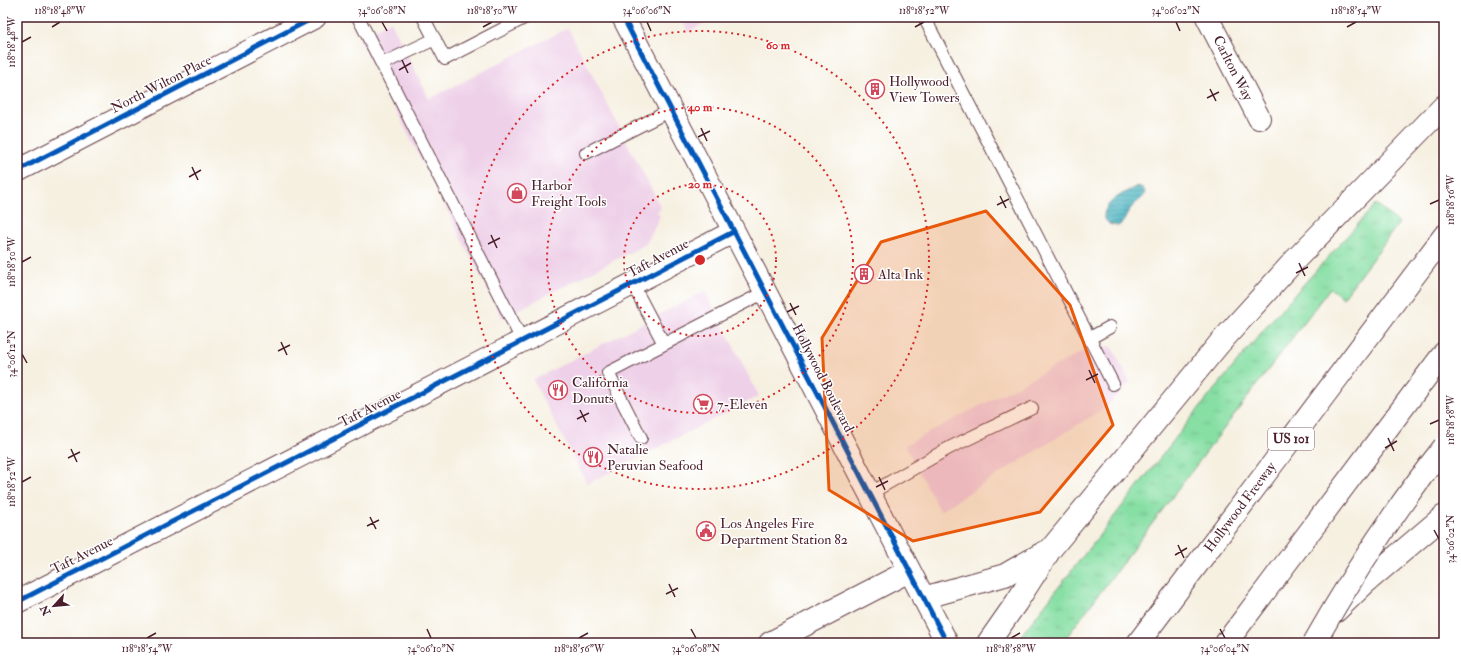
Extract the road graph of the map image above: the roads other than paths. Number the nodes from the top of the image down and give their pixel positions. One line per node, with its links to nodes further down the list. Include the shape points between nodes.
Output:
1 (315, 17): 14 (main road, North Wilton Place)
2 (358, 17): 9 (lane)
3 (423, 17): 8 (lane)
4 (526, 17): 8 (lane, via 445,59)
5 (623, 17): 11 (main road, Hollywood Boulevard)
6 (924, 17): 20 (lane)
7 (1216, 20): 12 (main road, Carlton Way)
8 (435, 40): 9 (lane)
9 (382, 64): 21 (lane)
10 (1444, 106): 30 (main road, via 1259,299)
11 (671, 110): 13 (lane); 15 (main road, Hollywood Boulevard)
12 (1259, 118)
13 (586, 153)
14 (17, 171)
15 (734, 232): 17 (main road, Taft Avenue); 18 (main road, Hollywood Boulevard)
16 (1444, 236): 37 (main road, Hollywood Freeway / US 101)
17 (633, 285): 21 (main road, Taft Avenue); 22 (lane)
18 (765, 292): 22 (lane); 28 (main road, Hollywood Boulevard)
19 (1110, 327): 20 (lane)
20 (1090, 338): 24 (lane)
21 (523, 342): 33 (main road, Taft Avenue)
22 (664, 344): 26 (lane, via 608,373)
23 (1444, 353): 38 (main road)
24 (1113, 384)
25 (1032, 408): 28 (lane, via 949,448)
26 (642, 438)
27 (1444, 447): 40 (main road, bridge, via 1381,532)
28 (869, 494): 31 (main road, Hollywood Boulevard)
29 (1444, 516): 39 (main road, via 1365,583)
30 (1050, 550): 32 (main road, via 1005,575); 36 (main road)
31 (909, 571): 32 (main road, Hollywood Boulevard); 34 (main road)
32 (923, 598): 35 (main road, Hollywood Boulevard)
33 (17, 602)
34 (770, 643)
35 (947, 643)
36 (988, 643)
37 (1138, 643)
38 (1226, 643)
39 (1304, 643)
40 (1314, 643)

